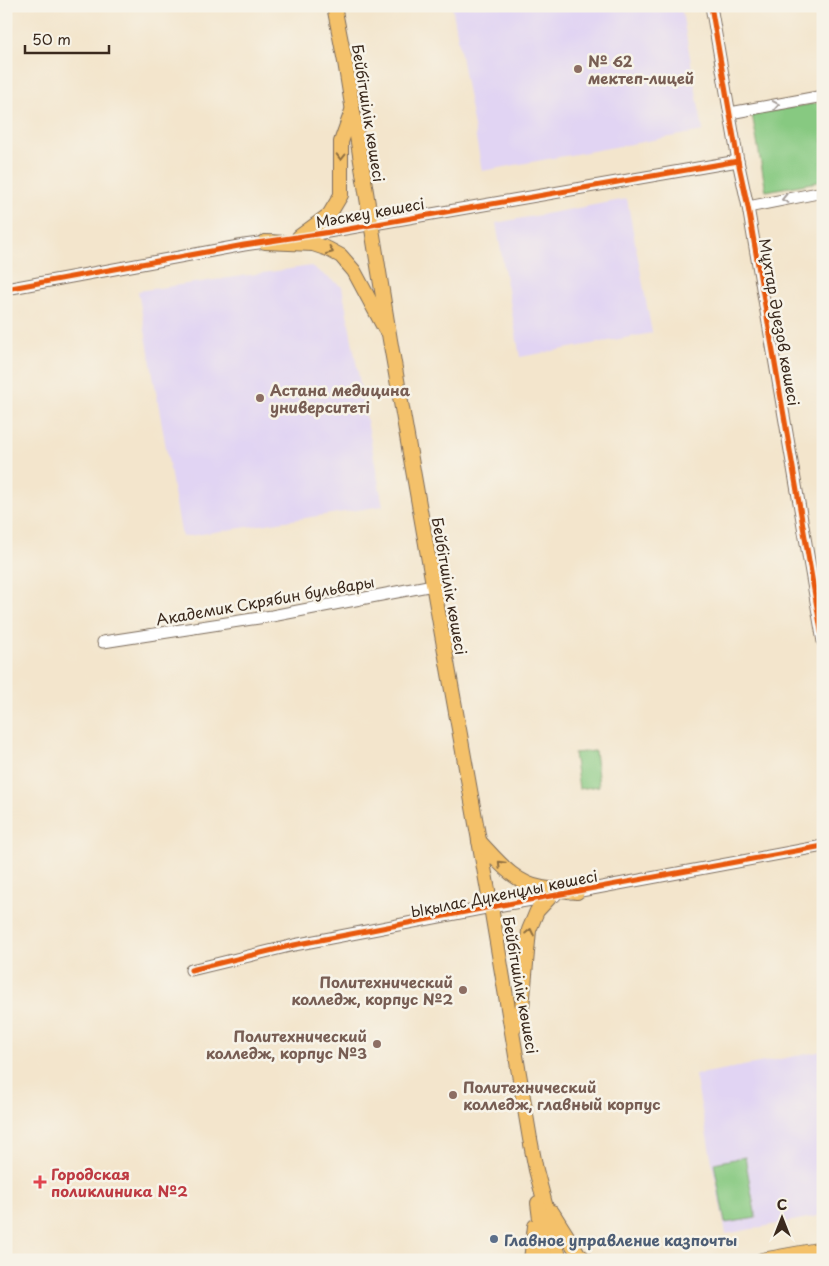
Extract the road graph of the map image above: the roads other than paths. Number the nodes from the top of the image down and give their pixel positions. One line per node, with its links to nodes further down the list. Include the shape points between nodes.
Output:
1 (334, 6): 4 (main road, Бейбітшілік көшесі)
2 (711, 6): 5 (street, Мұхтар Әуезов көшесі)
3 (823, 96): 5 (street, one-way to 3)
4 (352, 110): 9 (main road, Бейбітшілік көшесі); 10 (main road, one-way to 10, via 341,142 341,195 329,215)
5 (730, 113): 6 (street, Мұхтар Әуезов көшесі)
6 (738, 161): 8 (street, Мұхтар Әуезов көшесі); 9 (street, Мәскеу көшесі)
7 (823, 192): 8 (street, one-way to 8)
8 (748, 207): 16 (street, Мұхтар Әуезов көшесі)
9 (371, 224): 10 (street, Мәскеу көшесі); 13 (main road, Бейбітшілік көшесі)
10 (299, 237): 11 (street, Мәскеу көшесі)
11 (265, 242): 12 (street, Мәскеу көшесі); 13 (main road, one-way to 13, via 313,244 341,256 354,271)
12 (6, 289)
13 (390, 340): 14 (main road, Бейбітшілік көшесі)
14 (433, 585): 15 (street, Академик Скрябин бульвары, via 272,616); 17 (main road, Бейбітшілік көшесі)
15 (103, 642)
16 (823, 642)
17 (479, 842): 19 (main road, one-way to 17, via 540,888 523,882 507,871); 21 (main road, Бейбітшілік көшесі)
18 (823, 846): 19 (street, Ықылас Дүкенұлы көшесі)
19 (577, 892): 20 (street, Ықылас Дүкенұлы көшесі)
20 (550, 897): 21 (street, Ықылас Дүкенұлы көшесі); 23 (main road, one-way to 20, via 522,1008 529,930 537,911)
21 (491, 907): 22 (street, Ықылас Дүкенұлы көшесі, via 294,945); 23 (main road, Бейбітшілік көшесі)
22 (191, 970)
23 (512, 1031): 24 (main road, Бейбітшілік көшесі)
24 (541, 1200): 26 (main road); 27 (main road, Бейбітшілік көшесі); 28 (main road, Бейбітшілік көшесі); 29 (main road, via 579,1256)
25 (823, 1249): 30 (main road)
26 (531, 1260)
27 (545, 1260)
28 (560, 1260)
29 (586, 1260)
30 (762, 1260)

